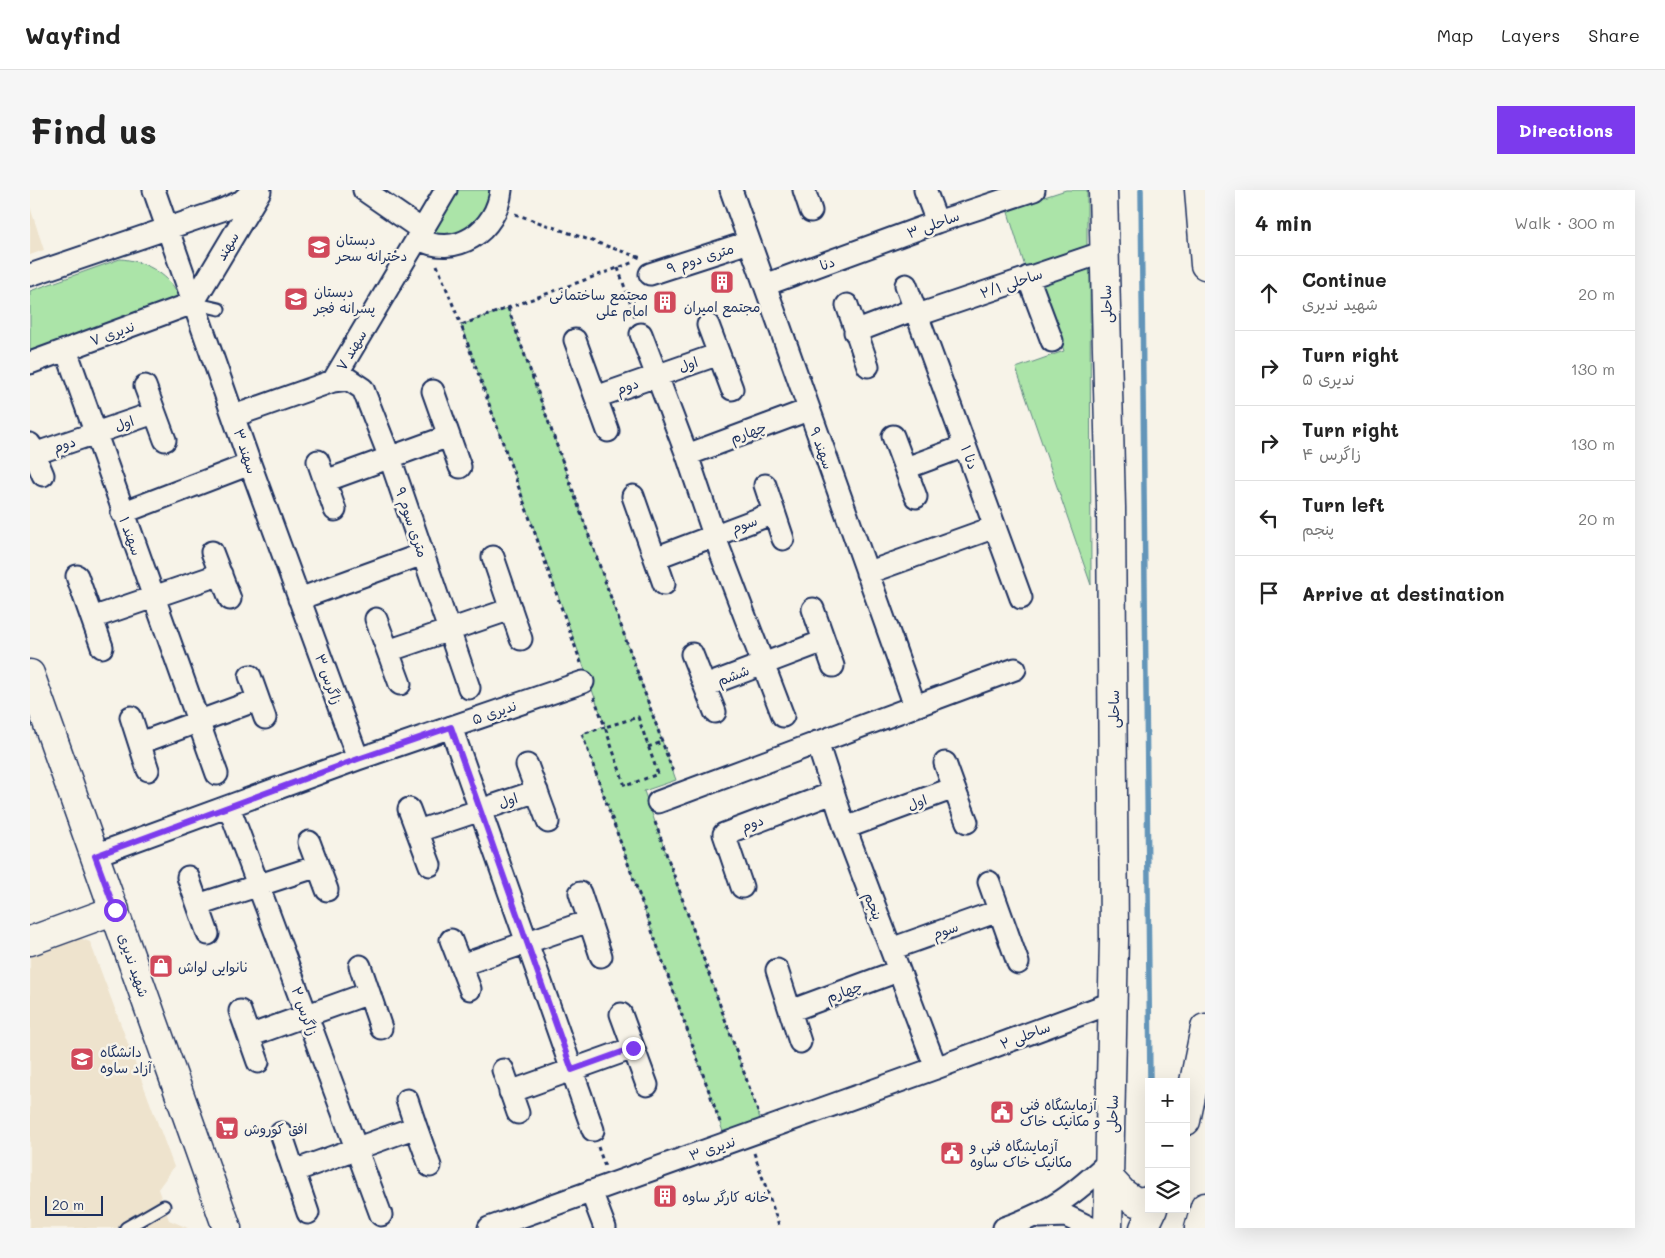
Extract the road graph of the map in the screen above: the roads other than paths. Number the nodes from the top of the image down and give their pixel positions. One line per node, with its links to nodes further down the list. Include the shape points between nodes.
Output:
1 (154, 190): 15 (street, سهند ۳)
2 (254, 190): 15 (street, سهند, via 242,201)
3 (260, 190): 26 (street, سهند)
4 (364, 190): 16 (street)
5 (446, 190): 16 (street, سهند ۷)
6 (731, 190): 18 (street, سهند ۹)
7 (804, 190): 13 (street)
8 (925, 190): 14 (street)
9 (1034, 190): 14 (street, ساحلی ۳)
10 (1103, 190): 19 (street, ساحلی)
11 (1199, 190): 20 (street)
12 (500, 199): 16 (street, via 491,220 475,237 444,247)
13 (811, 211)
14 (937, 222): 17 (street, ساحلی ۳)
15 (167, 230): 22 (street); 26 (street, سهند ۳)
16 (423, 237): 40 (street, سهند ۷)
17 (890, 240): 24 (street, دنا)
18 (749, 242): 21 (street, ۹ متری دوم); 24 (street, سهند ۹)
19 (1104, 252): 23 (street, ساحلی ۲/۱); 154 (street, ساحلی, via 1111,507)
20 (1205, 266)
21 (650, 274)
22 (30, 276)
23 (1028, 278): 29 (street, ساحلی ۲/۱); 34 (street)
24 (764, 285): 45 (street, سهند ۹)
25 (906, 285): 29 (street, دنا ۱)
26 (193, 303): 28 (lane); 35 (street, ندیری ۷); 47 (street, سهند ۳)
27 (847, 305): 31 (street)
28 (219, 309)
29 (917, 312): 31 (street, ساحلی ۲/۱); 53 (street, دنا ۱)
30 (708, 325): 36 (street)
31 (855, 332): 38 (street)
32 (641, 334): 39 (street)
33 (575, 340): 44 (street)
34 (1052, 341)
35 (66, 350): 37 (street, ندیری ۷); 49 (street, سهند ۱)
36 (719, 354): 39 (street, اول); 42 (street)
37 (30, 363)
38 (868, 366)
39 (657, 375): 44 (street, دوم); 55 (street)
40 (333, 380): 47 (street); 56 (street, ۹ متری سوم, via 348,380 363,389)
41 (145, 386): 46 (street)
42 (732, 390)
43 (432, 391): 50 (street)
44 (596, 397): 48 (street)
45 (808, 410): 55 (street, چهارم); 76 (street, سهند ۹)
46 (154, 412): 49 (street, اول); 52 (street)
47 (234, 416): 58 (street, سهند ۳)
48 (608, 431)
49 (94, 433): 54 (street, دوم); 67 (street, سهند ۱)
50 (449, 436): 56 (street); 59 (street)
51 (893, 436): 60 (street)
52 (165, 440)
53 (966, 446): 60 (street); 69 (street, دنا ۱)
54 (32, 449): 61 (street)
55 (687, 455): 70 (street)
56 (390, 458): 62 (street); 73 (street, ۹ متری سوم)
57 (318, 461): 62 (street)
58 (250, 464): 67 (street); 83 (street, سهند ۳)
59 (460, 466)
60 (906, 468): 65 (street)
61 (43, 475)
62 (325, 481): 66 (street)
63 (765, 485): 68 (street, سوم)
64 (633, 496): 75 (street)
65 (916, 497)
66 (335, 510)
67 (122, 513): 80 (street, سهند ۱)
68 (774, 513): 70 (street, سوم); 71 (street, سوم)
69 (996, 527): 76 (street); 81 (street, دنا ۱)
70 (714, 535): 75 (street); 94 (street)
71 (783, 539)
72 (212, 552): 77 (street)
73 (423, 554): 83 (street); 88 (street, ۹ متری سوم)
74 (493, 557): 84 (street)
75 (655, 558): 79 (street)
76 (868, 573): 103 (street, سهند ۹)
77 (220, 574): 80 (street); 82 (street)
78 (77, 576): 86 (street)
79 (664, 584)
80 (153, 596): 86 (street); 107 (street, سهند ۱)
81 (1021, 598)
82 (230, 599)
83 (300, 599): 111 (street, زاگرس ۳)
84 (511, 609): 88 (street); 89 (street)
85 (812, 610): 90 (street)
86 (92, 618): 91 (street)
87 (376, 619): 92 (street)
88 (449, 632): 92 (street); 102 (street, ۹ متری سوم)
89 (522, 639)
90 (824, 641): 94 (street); 95 (street)
91 (102, 647)
92 (388, 651): 100 (street)
93 (692, 654): 101 (street, ششم)
94 (762, 664): 101 (street, ششم); 105 (street)
95 (833, 666)
96 (1015, 670): 103 (street)
97 (30, 674): 128 (street, شهید ندیری)
98 (250, 676): 107 (street, via 261,709)
99 (586, 681): 108 (street, ندیری ۵)
100 (400, 684)
101 (704, 686): 104 (street, ششم)
102 (469, 688)
103 (915, 706): 109 (street)
104 (715, 712)
105 (783, 716)
106 (131, 718): 110 (street)
107 (199, 722): 110 (street); 115 (street, سهند ۱)
108 (451, 727): 111 (street, ندیری ۵); 121 (street)
109 (817, 742): 118 (street, پنجم); 122 (street)
110 (140, 743): 114 (street)
111 (358, 759): 119 (street, ندیری ۵)
112 (945, 763): 116 (street)
113 (527, 765): 117 (street)
114 (148, 770)
115 (217, 774)
116 (954, 788): 124 (street); 125 (street, اول)
117 (537, 791): 121 (street, اول); 123 (street)
118 (833, 793): 125 (street, پنجم); 134 (street, دوم, via 724,834)
119 (229, 807): 128 (street, ندیری ۵); 133 (street, زاگرس ۲)
120 (409, 809): 126 (street)
121 (480, 810): 126 (street); 144 (street)
122 (656, 811)
123 (548, 822)
124 (967, 822)
125 (845, 828): 145 (street, پنجم)
126 (418, 831): 129 (street)
127 (309, 842): 130 (street)
128 (95, 856): 138 (street, شهید ندیری)
129 (430, 865)
130 (318, 866): 133 (street); 135 (street)
131 (188, 878): 137 (street)
132 (989, 882): 139 (street)
133 (259, 885): 137 (street); 158 (street, زاگرس ۲)
134 (742, 887)
135 (327, 890)
136 (580, 893): 140 (street)
137 (198, 905): 141 (street)
138 (115, 910): 142 (street); 189 (street, شهید ندیری)
139 (998, 911): 145 (street, سوم); 147 (street)
140 (589, 921): 144 (street); 146 (street)
141 (208, 934)
142 (32, 940)
143 (451, 940): 148 (street)
144 (527, 942): 148 (street); 167 (street)
145 (891, 949): 151 (street, پنجم)
146 (601, 956)
147 (1018, 963)
148 (461, 965): 152 (street)
149 (360, 966): 153 (street)
150 (777, 970): 156 (street)
151 (898, 971): 156 (street, چهارم); 165 (street, پنجم)
152 (470, 989)
153 (369, 993): 158 (street); 159 (street)
154 (1114, 1002): 165 (street, ساحلی ۲); 178 (street, ساحلی)
155 (240, 1011): 161 (street)
156 (790, 1011): 162 (street)
157 (621, 1014): 163 (street)
158 (307, 1015): 161 (street); 176 (street, زاگرس ۲)
159 (382, 1028)
160 (1205, 1028): 171 (street)
161 (249, 1036): 164 (street)
162 (800, 1042)
163 (633, 1048): 167 (street); 168 (street)
164 (258, 1062)
165 (936, 1068): 180 (street, ندیری ۳)
166 (503, 1070): 169 (street)
167 (572, 1070): 169 (street); 174 (street)
168 (647, 1085)
169 (510, 1092): 172 (street)
170 (407, 1100): 173 (street)
171 (1190, 1101)
172 (518, 1114)
173 (416, 1127): 176 (street); 177 (street)
174 (593, 1130)
175 (280, 1134): 179 (street)
176 (356, 1148): 179 (street); 186 (street, زاگرس ۲)
177 (430, 1166)
178 (1110, 1170): 181 (street, via 1124,1194 1136,1202); 187 (street); 194 (street, ساحلی)
179 (294, 1171): 184 (street)
180 (601, 1188): 190 (street, ندیری ۳); 191 (street)
181 (1145, 1201)
182 (164, 1206): 188 (lane)
183 (1205, 1208): 196 (street)
184 (308, 1212)
185 (1151, 1213): 195 (street)
186 (381, 1215)
187 (1037, 1217): 192 (street); 193 (street, via 1066,1216)
188 (126, 1228)
189 (227, 1228)
190 (488, 1228)
191 (605, 1228)
192 (1004, 1228)
193 (1091, 1228)
194 (1108, 1228)
195 (1144, 1228)
196 (1198, 1228)

